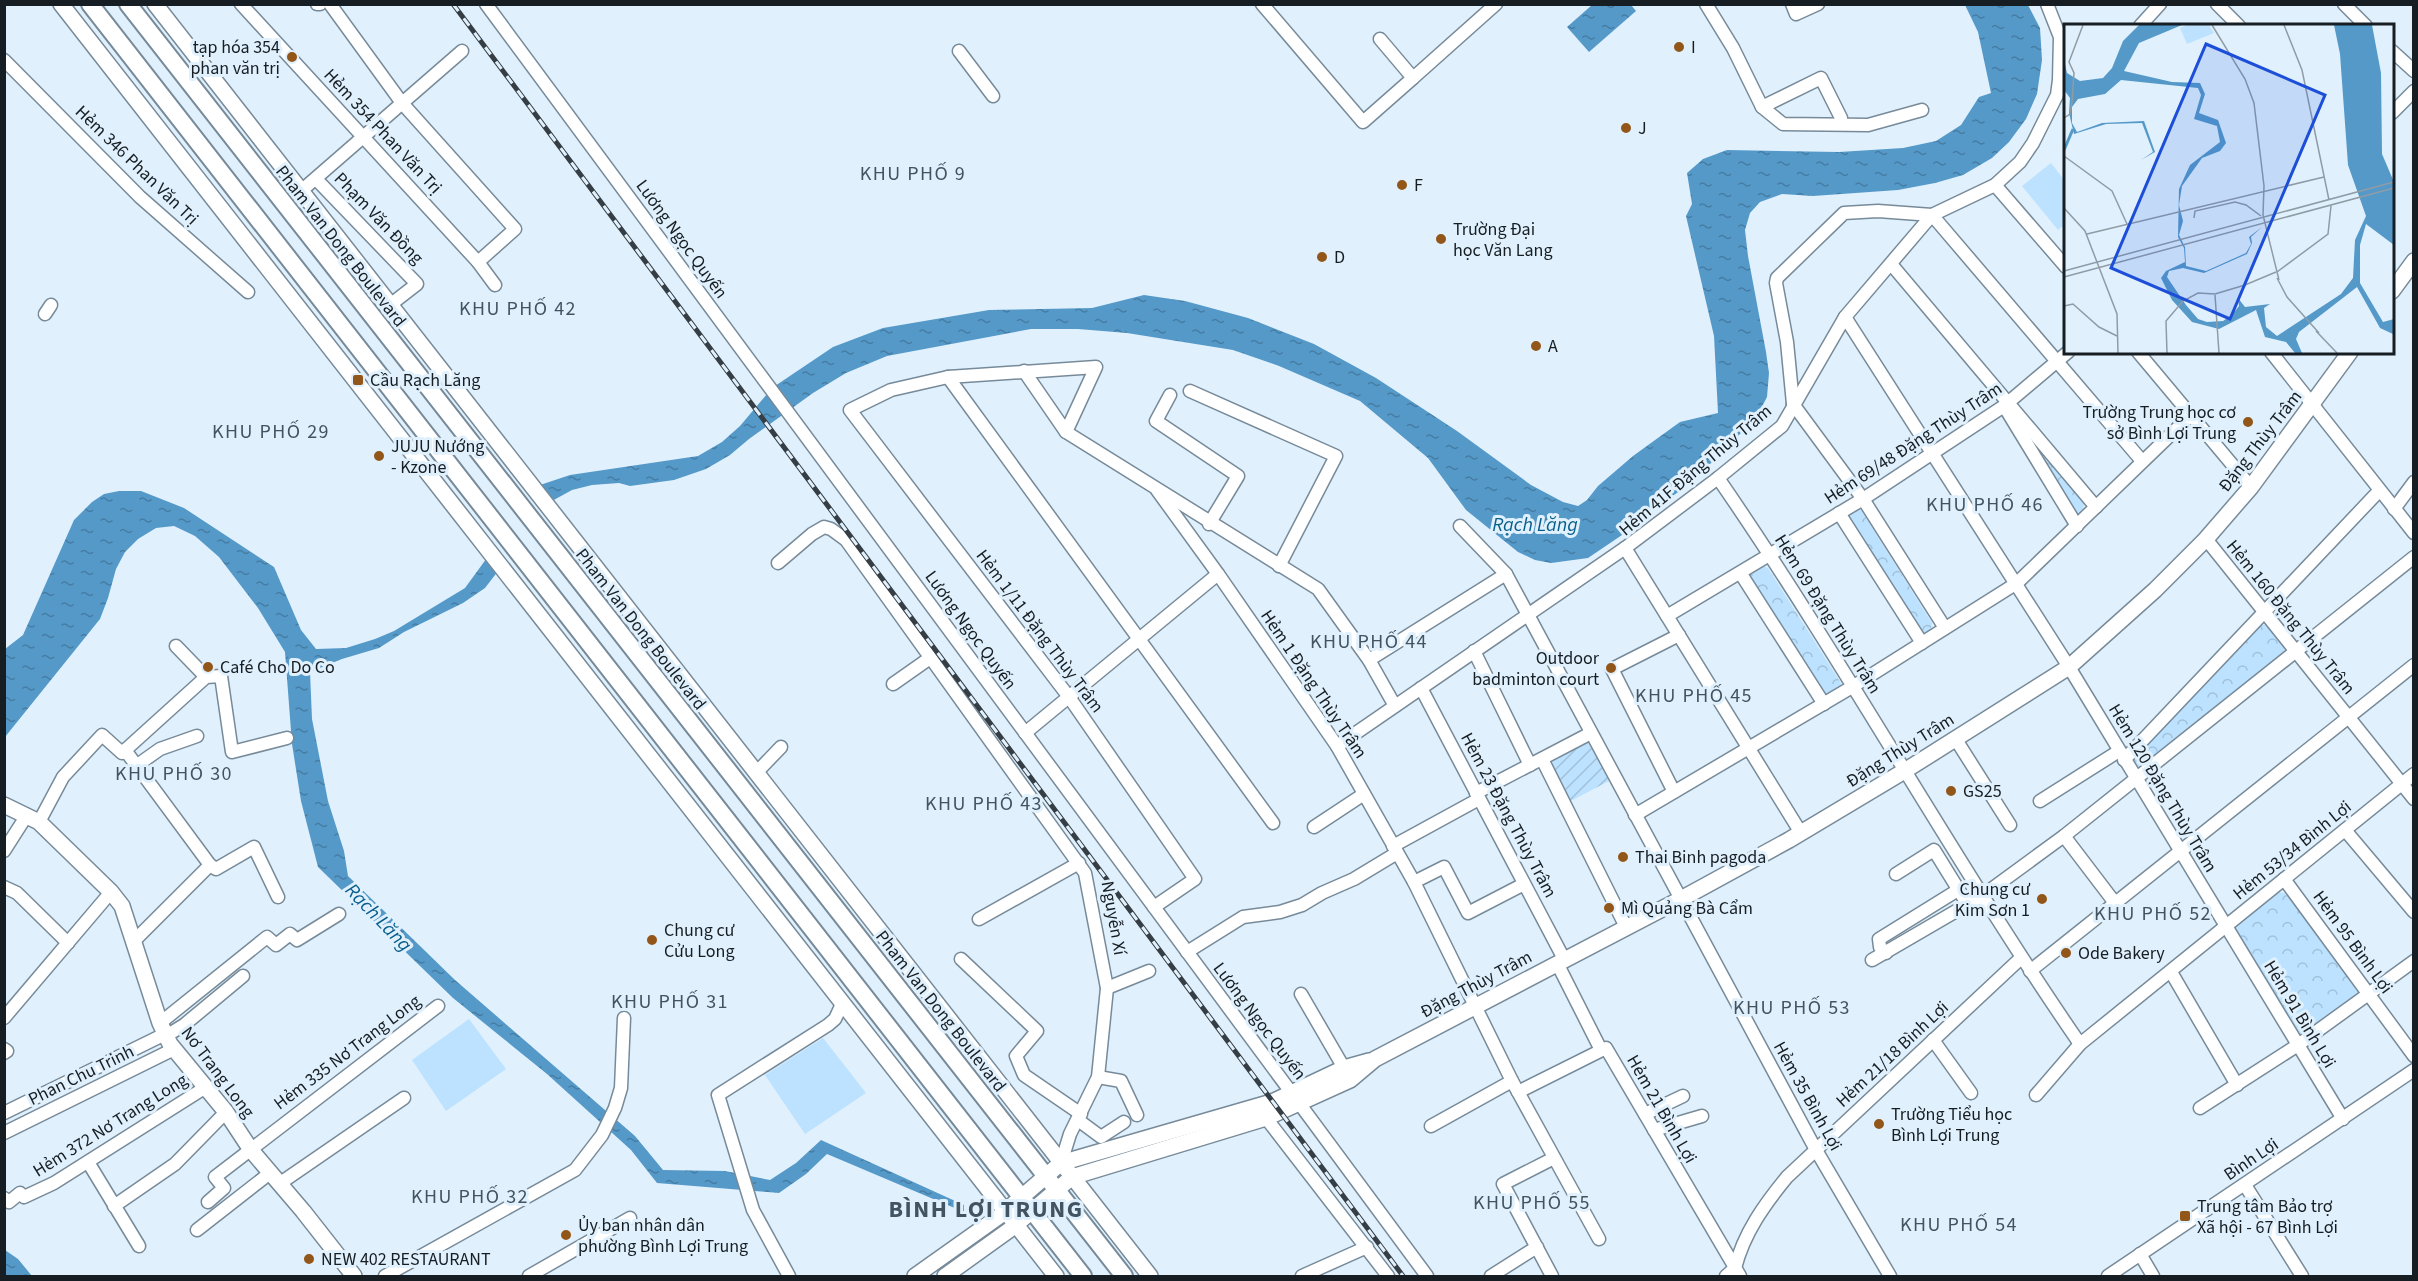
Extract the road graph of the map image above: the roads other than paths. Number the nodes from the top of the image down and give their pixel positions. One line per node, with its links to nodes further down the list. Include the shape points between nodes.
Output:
1 (61, 4): 181 (main road)
2 (90, 4): 191 (highway)
3 (128, 4): 48 (highway, Pham Van Dong Boulevard)
4 (155, 4): 38 (main road, Pham Van Dong Boulevard)
5 (241, 4): 35 (street, Hẻm 354 Phan Văn Trị)
6 (330, 4): 30 (street)
7 (486, 4): 111 (street, Lương Ngọc Quyến)
8 (1262, 4): 26 (street, via 1363,122)
9 (1496, 4): 26 (street)
10 (1706, 4): 31 (street)
11 (1792, 4): 12 (street, via 1796,14)
12 (1818, 4)
13 (2047, 4): 27 (street, via 2060,37)
14 (2160, 4): 17 (street)
15 (2217, 4): 18 (street)
16 (2344, 4): 19 (street)
17 (2142, 24)
18 (2236, 24)
19 (2364, 24)
20 (1380, 39): 26 (street)
21 (462, 51): 30 (street)
22 (959, 51): 29 (street)
23 (2394, 53): 25 (street)
24 (4, 60): 46 (street, Hẻm 346 Phan Văn Trị, via 140,198)
25 (2414, 71)
26 (1413, 78)
27 (2062, 84): 37 (street, via 2033,143 2020,162)
28 (2414, 91): 33 (street)
29 (993, 96)
30 (402, 103): 35 (street); 41 (street, via 515,229)
31 (1762, 107): 32 (street, via 1783,124 1868,125); 34 (street, via 1821,78)
32 (1922, 110)
33 (2394, 111)
34 (1841, 118)
35 (364, 137): 36 (street); 41 (street, Hẻm 354 Phan Văn Trị)
36 (316, 179): 38 (street); 47 (street, Phạm Văn Đồng, via 417,284)
37 (1995, 184): 39 (street); 43 (street)
38 (301, 191): 47 (main road, Pham Van Dong Boulevard)
39 (1932, 215): 42 (street, Hẻm 41F Đặng Thùy Trâm); 54 (street); 59 (street, via 1844,213 1776,281)
40 (2414, 261): 45 (main road)
41 (478, 262): 44 (street, Hẻm 354 Phan Văn Trị)
42 (1891, 264): 49 (street, Hẻm 41F Đặng Thùy Trâm); 60 (street)
43 (2064, 265)
44 (495, 285)
45 (2394, 288)
46 (248, 292)
47 (390, 305): 48 (main road); 124 (main road, Pham Van Dong Boulevard)
48 (372, 317): 227 (highway, Pham Van Dong Boulevard)
49 (1845, 317): 59 (street, Hẻm 41F Đặng Thùy Trâm); 64 (street, Hẻm 120 Đặng Thùy Trâm)
50 (2066, 354): 54 (street, Hẻm 69/48 Đặng Thùy Trâm)
51 (2140, 354): 62 (street)
52 (2273, 354): 61 (street)
53 (2349, 354): 61 (main road, Đặng Thùy Trâm)
54 (2058, 362): 60 (street, Hẻm 69/48 Đặng Thùy Trâm); 65 (street)
55 (1024, 371): 56 (street); 63 (street, Hẻm 1 Đặng Thùy Trâm); 63 (street, via 1096,367)
56 (948, 377): 94 (street); 107 (street, Hẻm 1/11 Đặng Thùy Trâm, via 891,390 850,410)
57 (1190, 391): 84 (street, via 1336,456)
58 (1170, 395): 75 (street, via 1156,421 1238,476)
59 (1793, 404): 66 (street, Hẻm 41F Đặng Thùy Trâm, via 1782,426); 71 (street)
60 (2007, 404): 64 (street, Hẻm 69/48 Đặng Thùy Trâm); 72 (street); 77 (street)
61 (2312, 406): 68 (main road, Đặng Thùy Trâm); 70 (street)
62 (2191, 415): 65 (street); 68 (street)
63 (1066, 432): 69 (street, Hẻm 1 Đặng Thùy Trâm)
64 (1933, 453): 71 (street, Hẻm 69/48 Đặng Thùy Trâm); 88 (street, Hẻm 120 Đặng Thùy Trâm)
65 (2142, 461): 72 (street)
66 (1718, 478): 80 (street, Hẻm 41F Đặng Thùy Trâm); 81 (street, Hẻm 69 Đặng Thùy Trâm)
67 (2414, 482): 73 (street)
68 (2252, 487): 79 (main road, Đặng Thùy Trâm)
69 (1157, 490): 75 (street); 85 (street, Hẻm 1 Đặng Thùy Trâm)
70 (2379, 491): 73 (street); 89 (street)
71 (1863, 499): 74 (street, Hẻm 69/48 Đặng Thùy Trâm); 92 (street)
72 (2096, 507): 77 (street)
73 (2394, 510): 78 (street)
74 (1839, 513): 81 (street, Hẻm 69/48 Đặng Thùy Trâm); 95 (street)
75 (1209, 524): 84 (street)
76 (1460, 526): 86 (street, Hẻm 35 Bình Lợi)
77 (2077, 526): 88 (street)
78 (2414, 533)
79 (2206, 539): 89 (street, Hẻm 160 Đặng Thùy Trâm); 102 (main road, Đặng Thùy Trâm)
80 (1625, 548): 90 (street); 91 (street, Hẻm 41F Đặng Thùy Trâm)
81 (1770, 554): 87 (street, Hẻm 69/48 Đặng Thùy Trâm); 105 (street, Hẻm 69 Đặng Thùy Trâm)
82 (2414, 557): 98 (street)
83 (778, 564): 99 (street, Nguyễn Xí, via 812,534 824,527 831,529 846,540)
84 (1280, 566): 100 (street, via 1318,589)
85 (1218, 574): 94 (street); 116 (street, Hẻm 1 Đặng Thùy Trâm)
86 (1506, 574): 90 (street, Hẻm 35 Bình Lợi); 100 (street)
87 (1741, 574): 91 (street, Hẻm 69/48 Đặng Thùy Trâm); 108 (street)
88 (2017, 583): 92 (street); 102 (street, Hẻm 120 Đặng Thùy Trâm)
89 (2264, 612): 98 (street, Hẻm 160 Đặng Thùy Trâm); 120 (street)
90 (1527, 615): 97 (street); 112 (street, Hẻm 35 Bình Lợi)
91 (1667, 616): 93 (street, Hẻm 41F Đặng Thùy Trâm)
92 (1945, 628): 95 (street)
93 (1679, 635): 118 (street, Hẻm 41F Đặng Thùy Trâm); 128 (street, via 1612,669)
94 (1139, 639): 107 (street); 136 (street)
95 (1922, 643): 105 (street)
96 (176, 646): 103 (street)
97 (1474, 651): 106 (street); 121 (street)
98 (2296, 651): 110 (street, Hẻm 160 Đặng Thùy Trâm); 126 (street)
99 (930, 657): 104 (street); 145 (street, Nguyễn Xí)
100 (1368, 660): 109 (street)
101 (2414, 665): 110 (street)
102 (2069, 667): 115 (main road, Đặng Thùy Trâm); 120 (street, Hẻm 120 Đặng Thùy Trâm)
103 (206, 677): 114 (street, via 221,676 232,752); 119 (street)
104 (893, 684)
105 (1852, 687): 108 (street); 123 (street, Hẻm 69 Đặng Thùy Trâm)
106 (1421, 688): 109 (street); 130 (street, Hẻm 23 Đặng Thùy Trâm)
107 (1069, 697): 111 (street); 159 (street, Hẻm 1/11 Đặng Thùy Trâm, via 1195,879)
108 (1824, 704): 118 (street)
109 (1395, 706): 116 (street)
110 (2348, 717): 127 (street, Hẻm 160 Đặng Thùy Trâm); 144 (street)
111 (1025, 733): 159 (street, Lương Ngọc Quyến)
112 (1591, 733): 121 (street); 134 (street, Hẻm 35 Bình Lợi)
113 (197, 736): 122 (street, via 160,749)
114 (287, 738)
115 (1955, 738): 123 (main road, Đặng Thùy Trâm); 137 (street)
116 (1336, 746): 129 (street, Hẻm 1 Đặng Thùy Trâm)
117 (781, 747): 124 (street)
118 (1748, 748): 128 (street); 140 (street, Hẻm 41F Đặng Thùy Trâm)
119 (125, 750): 122 (street); 135 (street, via 122,753 102,735 63,777)
120 (2122, 755): 126 (street, Hẻm 120 Đặng Thùy Trâm); 132 (street)
121 (1536, 762): 130 (street); 163 (street)
122 (136, 766): 146 (street)
123 (1906, 770): 140 (main road, Đặng Thùy Trâm); 154 (street, Hẻm 69 Đặng Thùy Trâm)
124 (756, 773): 224 (main road, Pham Van Dong Boulevard)
125 (2414, 774): 127 (street, Hẻm 53/34 Bình Lợi)
126 (2136, 779): 141 (street); 144 (street, Hẻm 120 Đặng Thùy Trâm)
127 (2401, 783): 131 (street, Hẻm 160 Đặng Thùy Trâm); 139 (street, Hẻm 53/34 Bình Lợi)
128 (1674, 792): 134 (street)
129 (1364, 794): 138 (street); 142 (street, Hẻm 1 Đặng Thùy Trâm)
130 (1478, 796): 142 (street); 150 (street, Hẻm 23 Đặng Thùy Trâm)
131 (2414, 799)
132 (2040, 801)
133 (4, 805): 135 (main road, Nơ Trang Long)
134 (1635, 815): 156 (street, Hẻm 35 Bình Lợi)
135 (33, 819): 143 (street); 153 (main road, Nơ Trang Long)
136 (1273, 822)
137 (2010, 825)
138 (1314, 827)
139 (2345, 830): 148 (street, Hẻm 53/34 Bình Lợi); 160 (street)
140 (1801, 833): 156 (main road, Đặng Thùy Trâm)
141 (2064, 836): 154 (street); 157 (street)
142 (1395, 849): 149 (street, Hẻm 1 Đặng Thùy Trâm); 167 (street, via 1354,879 1302,905 1243,917)
143 (4, 851)
144 (2180, 852): 157 (street); 164 (street, Hẻm 120 Đặng Thùy Trâm)
145 (1079, 863): 162 (street); 178 (street, Nguyễn Xí, via 1085,873)
146 (210, 865): 155 (street, via 216,869 254,847); 165 (street)
147 (1896, 874): 152 (street, via 1934,850)
148 (2284, 879): 164 (street, Hẻm 53/34 Bình Lợi); 180 (street, Hẻm 95 Bình Lợi)
149 (1414, 882): 150 (street, via 1444,867 1468,913); 183 (street, Hẻm 1 Đặng Thùy Trâm)
150 (1524, 884): 172 (street, Hẻm 23 Đặng Thùy Trâm)
151 (4, 887): 166 (street, via 17,893)
152 (1958, 890): 158 (street); 168 (street, via 1879,939)
153 (111, 892): 165 (main road, Nơ Trang Long, via 122,906); 166 (street)
154 (1982, 896): 158 (street); 169 (street, Hẻm 69 Đặng Thùy Trâm)
155 (278, 897)
156 (1681, 900): 163 (main road, Đặng Thùy Trâm); 221 (street, Hẻm 35 Bình Lợi)
157 (2115, 903): 175 (street)
158 (1968, 905): 168 (street)
159 (1154, 907): 167 (street, Lương Ngọc Quyến)
160 (2414, 912)
161 (339, 914): 186 (street, via 297,940 290,934 276,945 267,937)
162 (978, 919)
163 (1626, 927): 172 (main road, Đặng Thùy Trâm)
164 (2226, 927): 176 (street, Hẻm 53/34 Bình Lợi); 189 (street, Hẻm 91 Bình Lợi)
165 (134, 941): 186 (main road, Nơ Trang Long)
166 (68, 943): 184 (street)
167 (1187, 952): 206 (street, Lương Ngọc Quyến)
168 (1886, 952): 171 (street)
169 (2021, 958): 175 (street, Hẻm 69 Đặng Thùy Trâm); 187 (street, Hẻm 21/18 Bình Lợi)
170 (961, 959): 213 (street, via 1036,1031 1016,1056 1024,1075)
171 (1872, 960)
172 (1560, 961): 183 (main road, Đặng Thùy Trâm); 190 (street, Hẻm 21 Bình Lợi)
173 (2414, 962): 180 (street)
174 (1149, 971): 178 (street)
175 (2030, 971): 188 (street, Hẻm 69 Đặng Thùy Trâm)
176 (2171, 972): 188 (street, Hẻm 53/34 Bình Lợi); 199 (street)
177 (243, 976): 186 (street)
178 (1107, 987): 197 (street, Nguyễn Xí)
179 (1300, 994): 195 (street)
180 (2369, 994): 189 (street); 192 (street, Hẻm 95 Bình Lợi)
181 (842, 1004): 194 (main road); 246 (street, via 828,1025 718,1095 753,1210)
182 (438, 1006): 220 (street, Hẻm 335 Nơ Trang Long)
183 (1474, 1006): 193 (main road, Đặng Thùy Trâm); 198 (street, Hẻm 1 Đặng Thùy Trâm)
184 (4, 1018)
185 (624, 1018): 244 (street, via 621,1088 615,1108 602,1135 575,1170)
186 (166, 1036): 200 (main road, Nơ Trang Long); 209 (street, Phan Chu Trinh); 219 (street, Phan Chu Trinh)
187 (1933, 1040): 202 (street); 221 (street, Hẻm 21/18 Bình Lợi)
188 (2080, 1044): 203 (street, Hẻm 53/34 Bình Lợi)
189 (2298, 1045): 199 (street); 215 (street, Hẻm 91 Bình Lợi)
190 (1601, 1050): 201 (street); 210 (street, Hẻm 21 Bình Lợi, via 1606,1048)
191 (908, 1051): 194 (main road); 231 (highway)
192 (2414, 1056)
193 (1375, 1059): 195 (main road, Đặng Thùy Trâm); 206 (main road, Đặng Thùy Trâm, via 1350,1080)
194 (890, 1065): 233 (main road)
195 (1344, 1068): 206 (main road, Đặng Thùy Trâm)
196 (2414, 1070): 215 (street, Bình Lợi)
197 (1098, 1077): 211 (street, via 1121,1081); 213 (street, Nguyễn Xí)
198 (1512, 1080): 201 (street, Hẻm 1 Đặng Thùy Trâm); 217 (street)
199 (2237, 1084): 207 (street)
200 (206, 1087): 208 (main road, Nơ Trang Long); 223 (street, Hẻm 372 Nơ Trang Long)
201 (1518, 1092): 222 (street, Hẻm 1 Đặng Thùy Trâm)
202 (1971, 1093)
203 (2036, 1095)
204 (1683, 1096): 210 (street)
205 (404, 1098): 226 (street)
206 (1295, 1098): 214 (main road, Đặng Thùy Trâm); 224 (main road, Đặng Thùy Trâm); 255 (street, Lương Ngọc Quyến)
207 (2200, 1108)
208 (226, 1112): 220 (main road, Nơ Trang Long); 232 (street, via 175,1164)
209 (4, 1113)
210 (1645, 1114): 218 (street, Hẻm 21 Bình Lợi)
211 (1137, 1115)
212 (1702, 1116): 218 (street)
213 (1079, 1117): 216 (street, via 1101,1137); 224 (street, Nguyễn Xí)
214 (1266, 1118): 225 (main road, Đặng Thùy Trâm); 240 (street)
215 (2343, 1119): 228 (street, Bình Lợi)
216 (1124, 1122)
217 (1431, 1126)
218 (1654, 1130): 242 (street, Hẻm 21 Bình Lợi)
219 (4, 1132)
220 (250, 1149): 226 (main road, Nơ Trang Long); 230 (street, Hẻm 335 Nơ Trang Long, via 215,1177 224,1188)
221 (1816, 1150): 242 (street, Hẻm 21/18 Bình Lợi, via 1787,1176 1762,1207 1741,1246); 258 (street, Hẻm 35 Bình Lợi)
222 (1554, 1158): 237 (street, Hẻm 1 Đặng Thùy Trâm); 239 (street, via 1503,1184)
223 (88, 1162): 229 (street, Hẻm 372 Nơ Trang Long, via 24,1197 20,1193 9,1202); 232 (street)
224 (1061, 1163): 225 (main road, Pham Van Dong Boulevard); 227 (main road)
225 (1072, 1177): 227 (main road); 252 (main road, Pham Van Dong Boulevard)
226 (275, 1179): 236 (street); 243 (main road, Nơ Trang Long)
227 (1051, 1183): 231 (main road); 251 (highway, Pham Van Dong Boulevard)
228 (2245, 1185): 241 (street, Bình Lợi); 261 (street)
229 (4, 1198)
230 (208, 1202)
231 (1027, 1204): 233 (main road); 235 (main road); 250 (highway)
232 (114, 1206): 238 (street)
233 (1004, 1211): 235 (main road); 247 (main road)
234 (630, 1218): 245 (street)
235 (1015, 1225): 248 (main road); 249 (main road)
236 (197, 1230)
237 (1599, 1239)
238 (139, 1246)
239 (1537, 1247): 256 (street); 257 (street)
240 (1367, 1248): 253 (street); 254 (street)
241 (2140, 1254): 259 (street, Bình Lợi); 260 (street)
242 (1733, 1274)
243 (354, 1276)
244 (385, 1276)
245 (529, 1276)
246 (789, 1276)
247 (915, 1276)
248 (945, 1276)
249 (1056, 1276)
250 (1083, 1276)
251 (1124, 1276)
252 (1150, 1276)
253 (1302, 1276)
254 (1388, 1276)
255 (1427, 1276)
256 (1491, 1276)
257 (1552, 1276)
258 (1890, 1276)
259 (2108, 1276)
260 (2153, 1276)
261 (2302, 1276)

